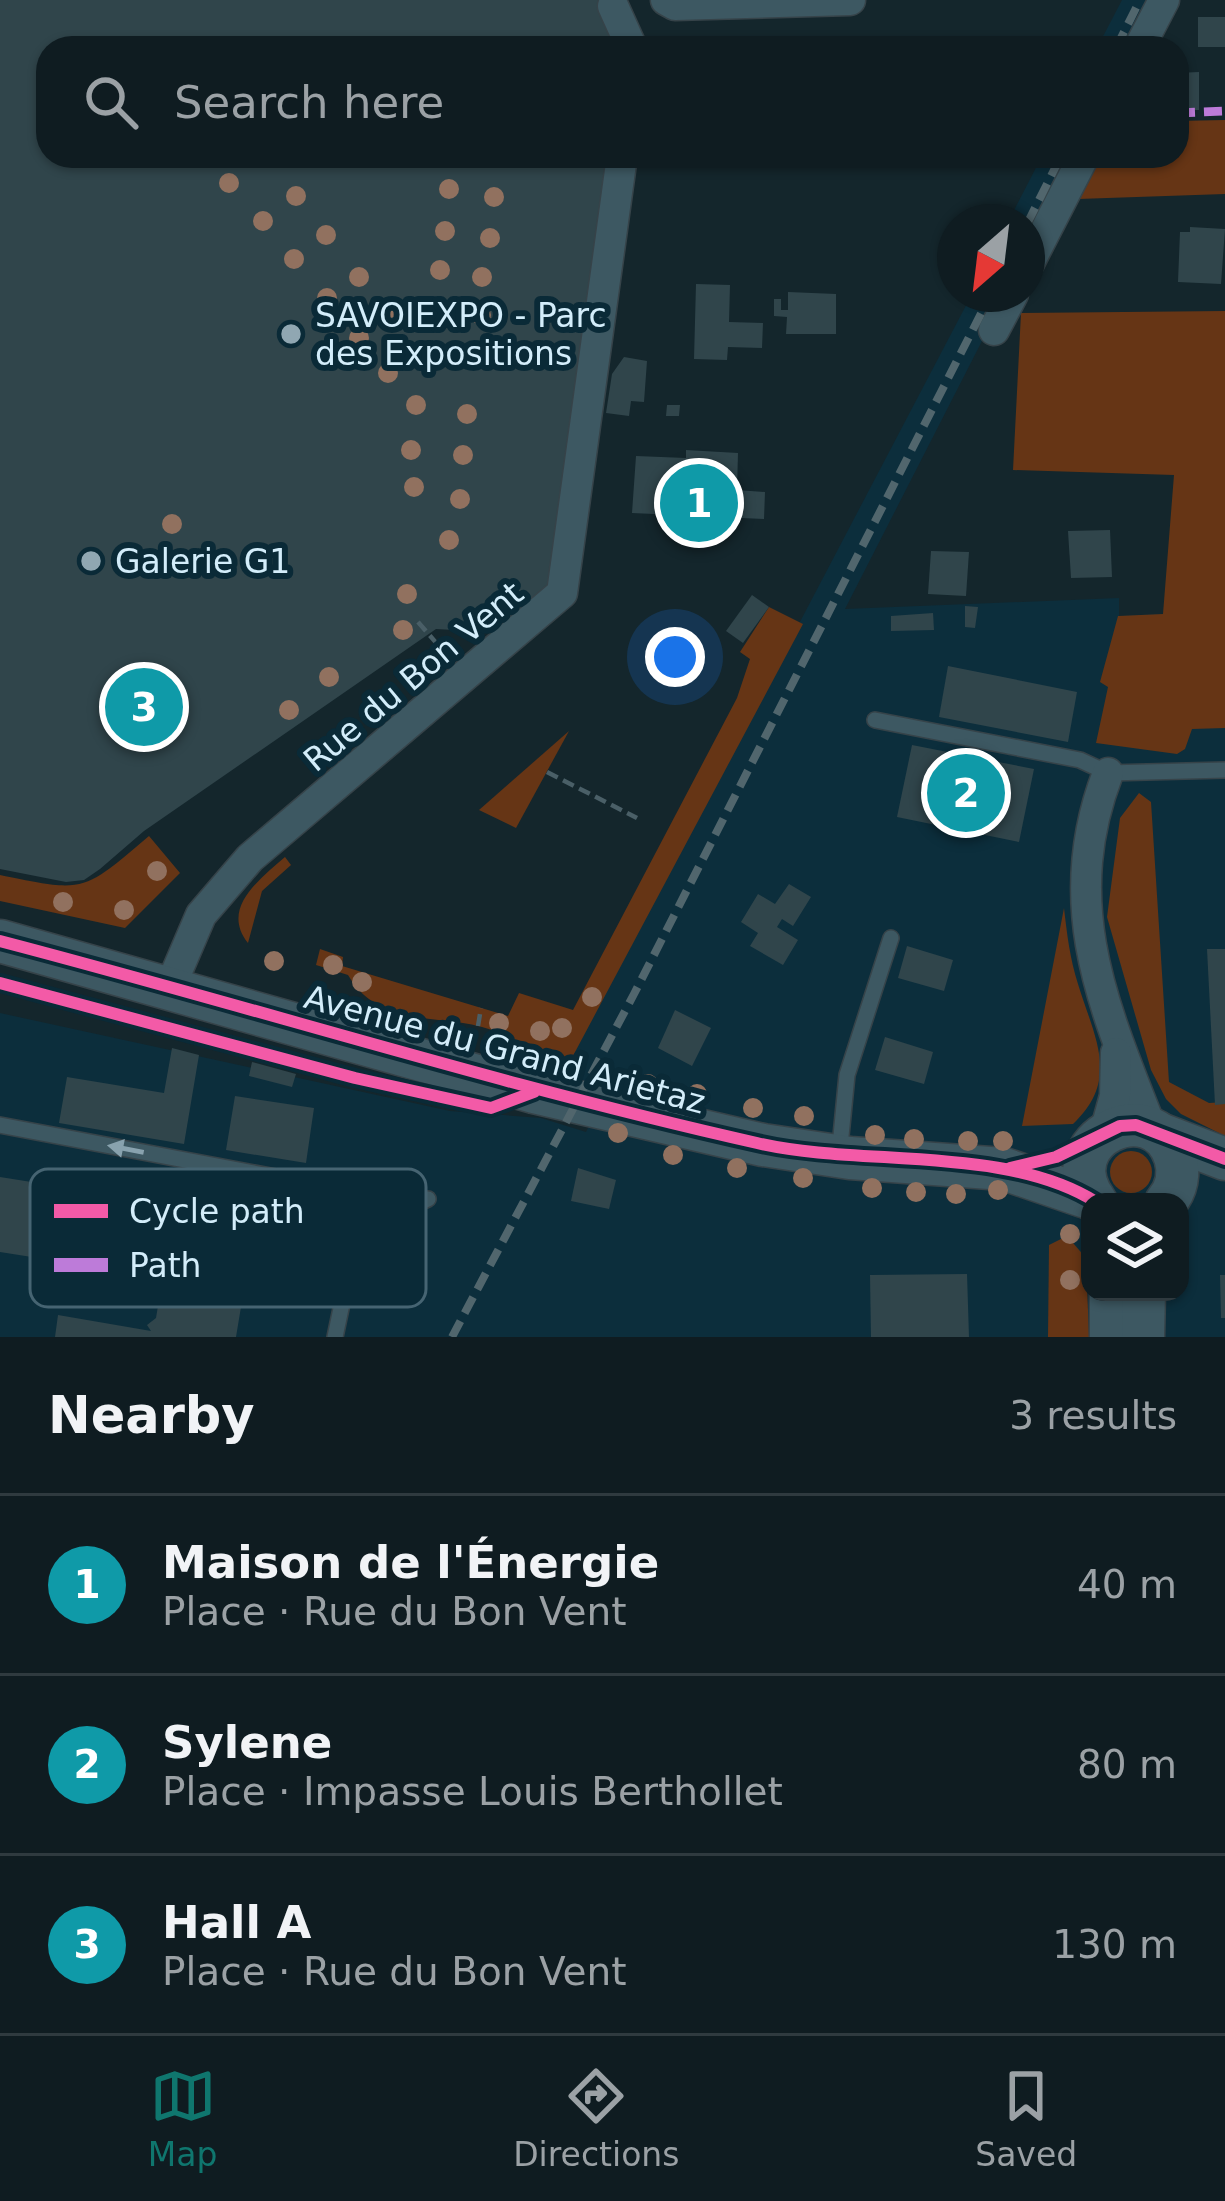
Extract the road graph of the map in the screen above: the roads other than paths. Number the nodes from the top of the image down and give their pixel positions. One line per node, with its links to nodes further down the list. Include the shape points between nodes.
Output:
1 (666, 0): 2 (street)
2 (850, 0)
3 (1164, 0): 6 (street)
4 (613, 6): 5 (street)
5 (627, 36)
6 (1145, 36)
7 (620, 168): 17 (street, Rue du Bon Vent, via 562,593 250,858 201,915)
8 (1078, 168): 9 (street)
9 (1045, 232)
10 (1004, 312): 11 (street)
11 (994, 330)
12 (875, 720): 14 (lane)
13 (1225, 770): 14 (lane)
14 (1108, 772): 18 (street, via 1083,900 1085,935)
15 (891, 938): 22 (lane, via 848,1075)
16 (0, 941): 17 (main road, Avenue du Grand Arietaz)
17 (171, 986): 22 (main road, Avenue du Grand Arietaz, via 534,1092)
18 (1116, 1041): 20 (street); 21 (street, via 1115,1096)
19 (0, 1125): 24 (lane, one-way to 19)
20 (1156, 1132): 21 (main road, Avenue du Grand Arietaz, via 1120,1126); 23 (main road); 28 (main road, via 1177,1162)
21 (1101, 1135): 25 (main road, Avenue du Grand Arietaz); 27 (main road, via 1084,1167)
22 (839, 1156): 25 (main road, Avenue du Grand Arietaz)
23 (1225, 1159)
24 (236, 1169)
25 (1004, 1169): 30 (main road, Avenue du Grand Arietaz)
26 (1225, 1176): 29 (main road)
27 (1092, 1193)
28 (1170, 1193)
29 (1182, 1193)
30 (1081, 1196)
31 (1111, 1301): 35 (main road)
32 (1144, 1301): 36 (main road)
33 (341, 1307): 34 (lane)
34 (335, 1337)
35 (1111, 1337)
36 (1143, 1337)

